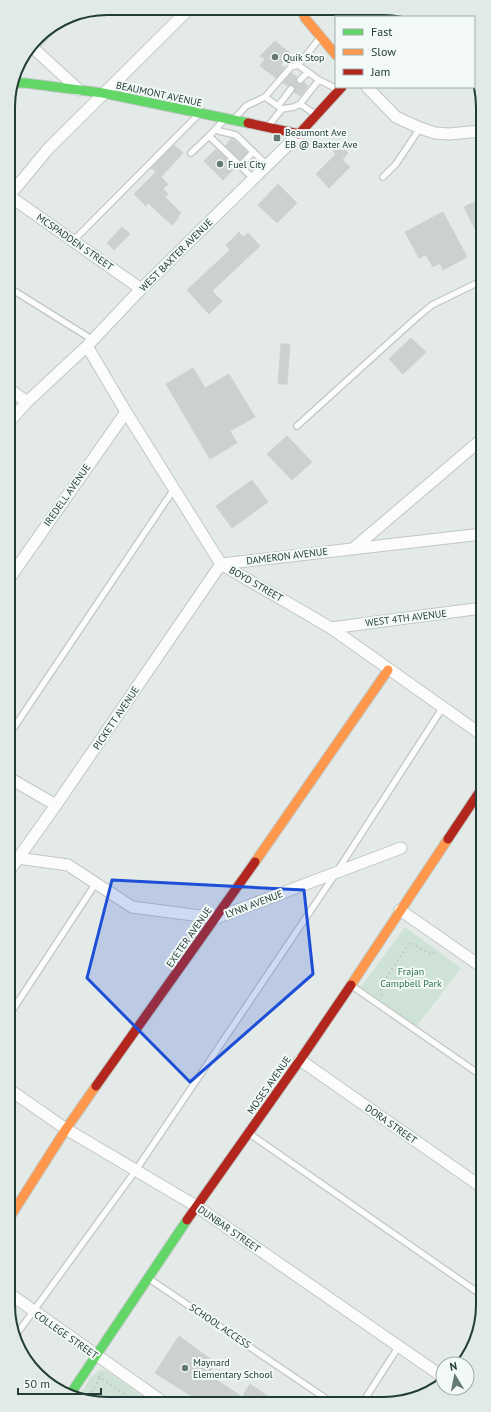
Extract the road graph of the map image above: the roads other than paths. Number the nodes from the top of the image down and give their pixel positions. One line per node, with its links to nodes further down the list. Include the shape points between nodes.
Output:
1 (182, 15): 16 (street)
2 (304, 15): 3 (street)
3 (321, 38): 5 (street); 6 (lane)
4 (35, 50): 14 (street)
5 (335, 54)
6 (298, 65): 7 (lane); 17 (lane, via 291,67)
7 (308, 72): 8 (lane); 9 (lane)
8 (300, 80)
9 (319, 80): 11 (lane); 18 (lane)
10 (18, 83): 14 (street, BEAUMONT AVENUE)
11 (335, 87)
12 (368, 88): 24 (street, via 396,117)
13 (340, 89): 21 (street, WEST BAXTER AVENUE)
14 (79, 90): 16 (street, BEAUMONT AVENUE)
15 (292, 90): 19 (lane)
16 (103, 93): 20 (street, BEAUMONT AVENUE); 35 (street, via 48,149)
17 (265, 97): 19 (lane); 22 (lane, via 246,106)
18 (300, 104): 19 (lane, via 294,107); 21 (lane)
19 (280, 107): 23 (lane)
20 (200, 113): 22 (street, BEAUMONT AVENUE); 37 (lane)
21 (317, 115): 27 (street, WEST BAXTER AVENUE)
22 (229, 119): 23 (street, BEAUMONT AVENUE); 25 (lane)
23 (267, 127): 27 (street, BEAUMONT AVENUE)
24 (420, 128): 26 (street, via 449,134); 33 (lane, via 396,164)
25 (215, 130): 28 (lane); 29 (lane, via 236,135)
26 (476, 131)
27 (299, 134): 31 (street, WEST BAXTER AVENUE)
28 (208, 136): 30 (lane); 32 (lane)
29 (253, 152): 31 (lane); 32 (lane)
30 (192, 153)
31 (267, 165): 34 (street, WEST BAXTER AVENUE)
32 (240, 166): 34 (lane)
33 (383, 176)
34 (254, 178): 39 (street, WEST BAXTER AVENUE)
35 (15, 189)
36 (15, 200): 37 (street, MCSPADDEN STREET)
37 (73, 241): 39 (street, MCSPADDEN STREET)
38 (476, 283): 46 (lane, via 432,305)
39 (141, 289): 41 (street, WEST BAXTER AVENUE)
40 (15, 292): 41 (lane)
41 (90, 343): 43 (street, WEST BAXTER AVENUE); 44 (street, BOYD STREET)
42 (15, 393): 43 (street)
43 (27, 402): 45 (street, WEST BAXTER AVENUE)
44 (126, 412): 48 (street, BOYD STREET); 52 (street, IREDELL AVENUE)
45 (15, 415)
46 (296, 426)
47 (476, 444): 50 (street)
48 (174, 489): 51 (street, BOYD STREET); 57 (lane)
49 (476, 535): 50 (street, DAMERON AVENUE)
50 (354, 548): 51 (street, DAMERON AVENUE)
51 (221, 564): 54 (street, BOYD STREET); 61 (street, PICKETT AVENUE)
52 (15, 570)
53 (476, 609): 54 (street, WEST 4TH AVENUE)
54 (331, 628): 55 (street, BOYD STREET)
55 (388, 670): 56 (street, BOYD STREET); 68 (street, EXETER AVENUE)
56 (443, 707): 58 (street, BOYD STREET); 65 (lane)
57 (15, 726)
58 (476, 730)
59 (15, 781): 61 (street)
60 (476, 797): 67 (street, MOSES AVENUE)
61 (56, 805): 63 (street, PICKETT AVENUE)
62 (401, 848): 65 (street, LYNN AVENUE)
63 (17, 858): 64 (street, PICKETT AVENUE); 66 (street, LYNN AVENUE, via 68,865)
64 (15, 861)
65 (336, 873): 68 (street, LYNN AVENUE); 77 (lane)
66 (96, 883): 68 (street, LYNN AVENUE, via 132,907); 71 (lane)
67 (400, 910): 69 (street); 70 (street, MOSES AVENUE)
68 (216, 918): 75 (street, EXETER AVENUE)
69 (476, 963)
70 (350, 985): 72 (street, MOSES AVENUE); 73 (lane)
71 (15, 1006)
72 (300, 1060): 76 (street, MOSES AVENUE); 78 (street, DORA STREET)
73 (476, 1072)
74 (15, 1093): 75 (street, DUNBAR STREET)
75 (66, 1129): 77 (street, DUNBAR STREET); 80 (street, EXETER AVENUE)
76 (248, 1133): 79 (street, MOSES AVENUE); 82 (lane)
77 (136, 1170): 79 (street, DUNBAR STREET); 84 (lane)
78 (476, 1183)
79 (196, 1206): 81 (street, MOSES AVENUE); 86 (street, DUNBAR STREET)
80 (15, 1209)
81 (148, 1278): 87 (street, MOSES AVENUE); 91 (lane, SCHOOL ACCESS)
82 (476, 1291)
83 (15, 1297): 84 (street, COLLEGE STREET)
84 (33, 1310): 85 (lane); 87 (street, COLLEGE STREET)
85 (19, 1331)
86 (398, 1346): 88 (street, DUNBAR STREET); 92 (lane)
87 (96, 1356): 89 (street, MOSES AVENUE); 90 (street, COLLEGE STREET)
88 (435, 1371)
89 (73, 1390)
90 (156, 1397)
91 (324, 1397)
92 (366, 1397)

